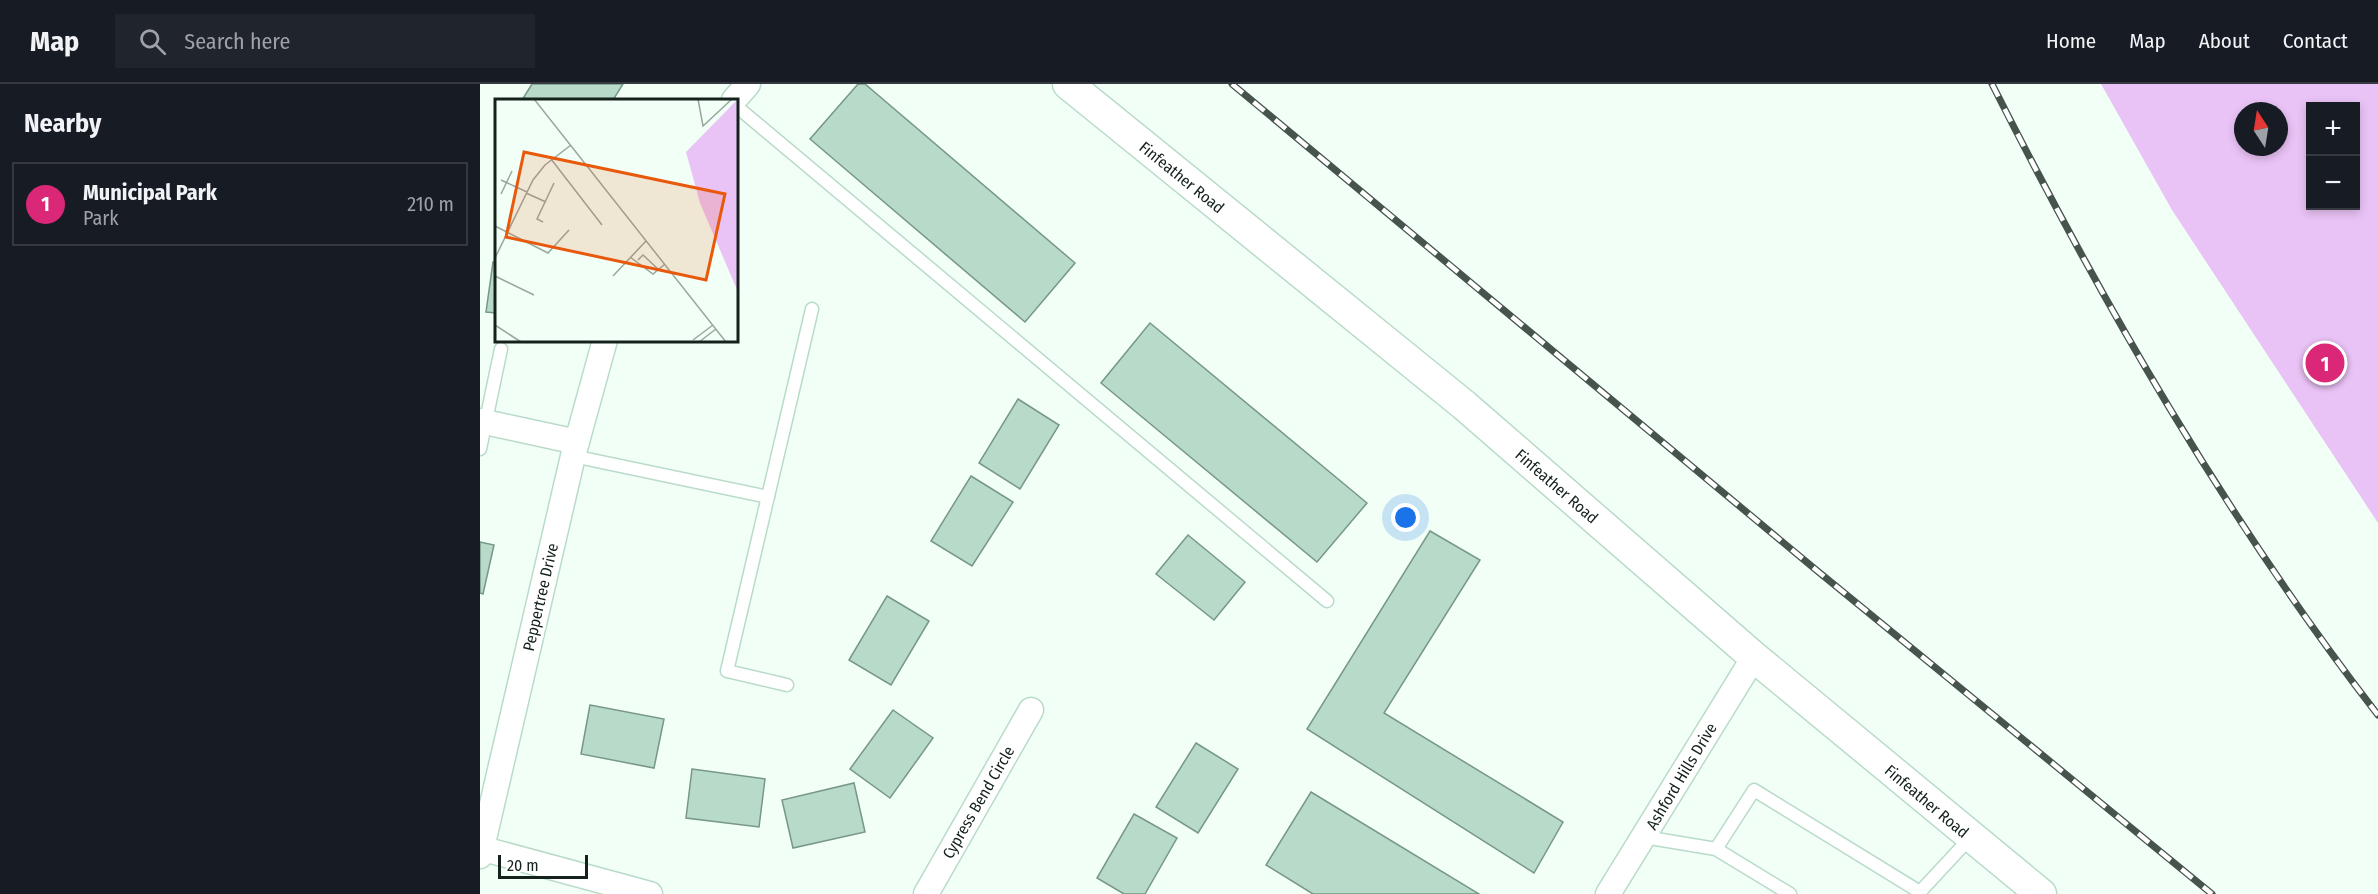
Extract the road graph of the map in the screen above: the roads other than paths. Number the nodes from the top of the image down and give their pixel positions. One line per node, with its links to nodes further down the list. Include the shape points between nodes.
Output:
1 (748, 84): 3 (street)
2 (1068, 84): 13 (street, Finfeather Road, via 1464,405)
3 (735, 99)
4 (738, 108): 12 (lane)
5 (812, 309): 11 (lane)
6 (604, 342): 10 (street, Peppertree Drive)
7 (501, 349): 8 (lane)
8 (484, 421): 9 (lane); 10 (street)
9 (480, 449)
10 (575, 449): 11 (lane); 19 (street, Peppertree Drive)
11 (768, 497): 14 (lane, via 727,671)
12 (1327, 601)
13 (1754, 657): 16 (street, Ashford Hills Drive); 17 (street, Finfeather Road)
14 (787, 685)
15 (1031, 710): 22 (street, Cypress Bend Circle)
16 (1644, 837): 18 (lane); 23 (street, Ashford Hills Drive)
17 (1971, 837): 20 (lane); 25 (street, Finfeather Road)
18 (1716, 849): 20 (lane, via 1754,790); 24 (lane)
19 (481, 851): 21 (street)
20 (1919, 893)
21 (650, 894)
22 (926, 894)
23 (1608, 894)
24 (1790, 894)
25 (2040, 894)

